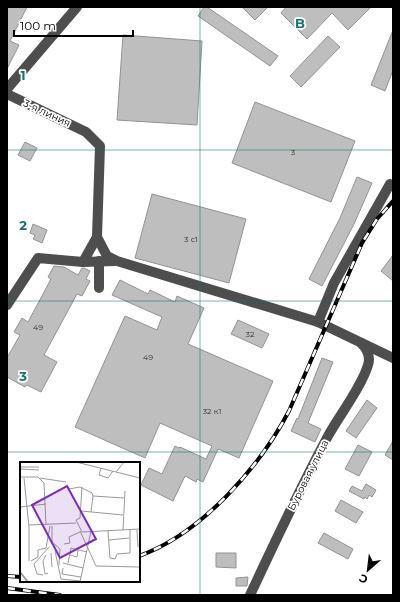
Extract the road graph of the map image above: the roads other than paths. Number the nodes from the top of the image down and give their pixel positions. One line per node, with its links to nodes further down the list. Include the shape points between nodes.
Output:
1 (77, 7): 2 (street)
2 (7, 89)
3 (7, 94): 5 (street, 3-я линия, via 86,132 100,146)
4 (390, 184): 11 (street, via 334,283)
5 (97, 237): 7 (street, via 107,256); 8 (street)
6 (99, 261): 7 (street); 8 (street); 9 (street)
7 (117, 261): 11 (street)
8 (83, 262): 10 (street, via 38,258)
9 (99, 288)
10 (7, 304)
11 (318, 322): 12 (street)
12 (361, 343): 13 (street); 14 (street)
13 (382, 353): 14 (street); 15 (street)
14 (369, 356): 16 (street, Буровая улица, via 364,374 287,515)
15 (393, 358)
16 (250, 595)

